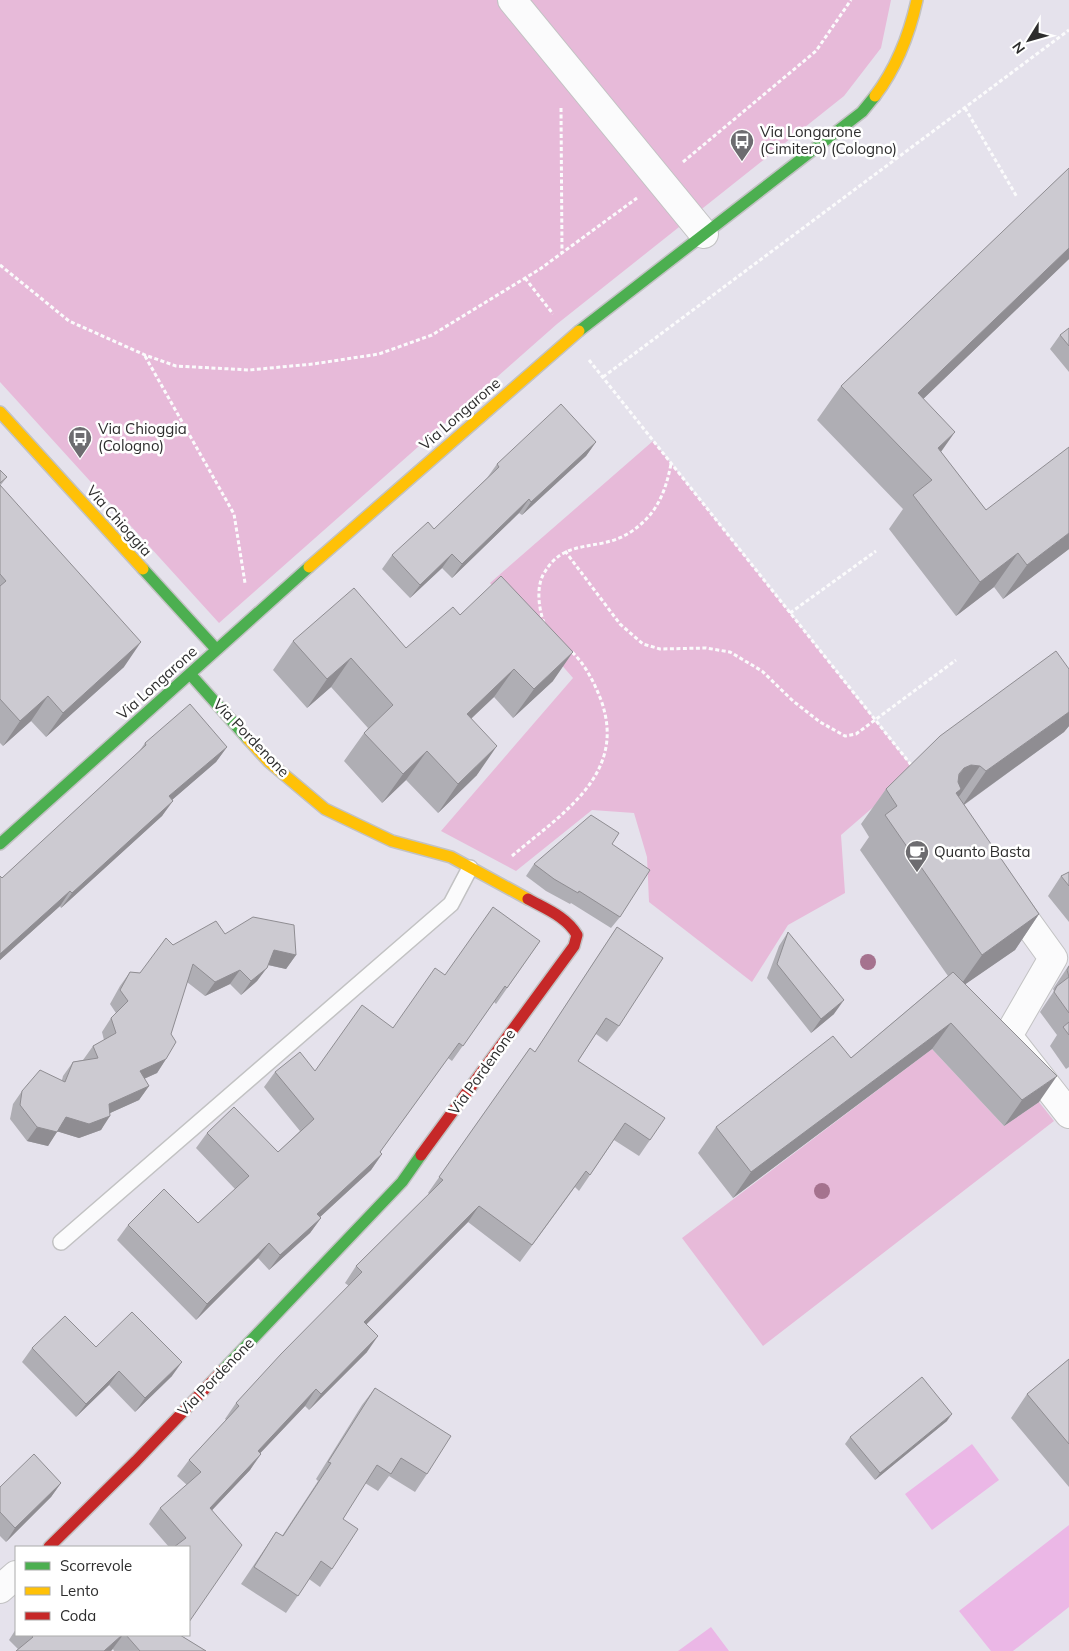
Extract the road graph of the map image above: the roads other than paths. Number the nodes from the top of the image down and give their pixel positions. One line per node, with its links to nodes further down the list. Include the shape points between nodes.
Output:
1 (512, 0): 3 (street)
2 (918, 0): 3 (street, Via Longarone, via 904,51 887,82 862,112)
3 (704, 234): 5 (street, Via Longarone, via 571,337)
4 (0, 412): 5 (street, Via Chioggia)
5 (216, 649): 6 (street, Via Longarone)
6 (190, 674): 7 (street, Via Longarone); 8 (street, Via Pordenone, via 269,762 325,809 392,840 451,858)
7 (0, 844)
8 (470, 868): 11 (lane, via 451,904); 12 (street, Via Pordenone, via 564,919 577,935 574,946 402,1182 136,1461)
9 (996, 879): 10 (street, via 1053,958 1008,1036)
10 (1067, 1124)
11 (61, 1242)
12 (50, 1546)
13 (15, 1576): 14 (street)
14 (0, 1589)

